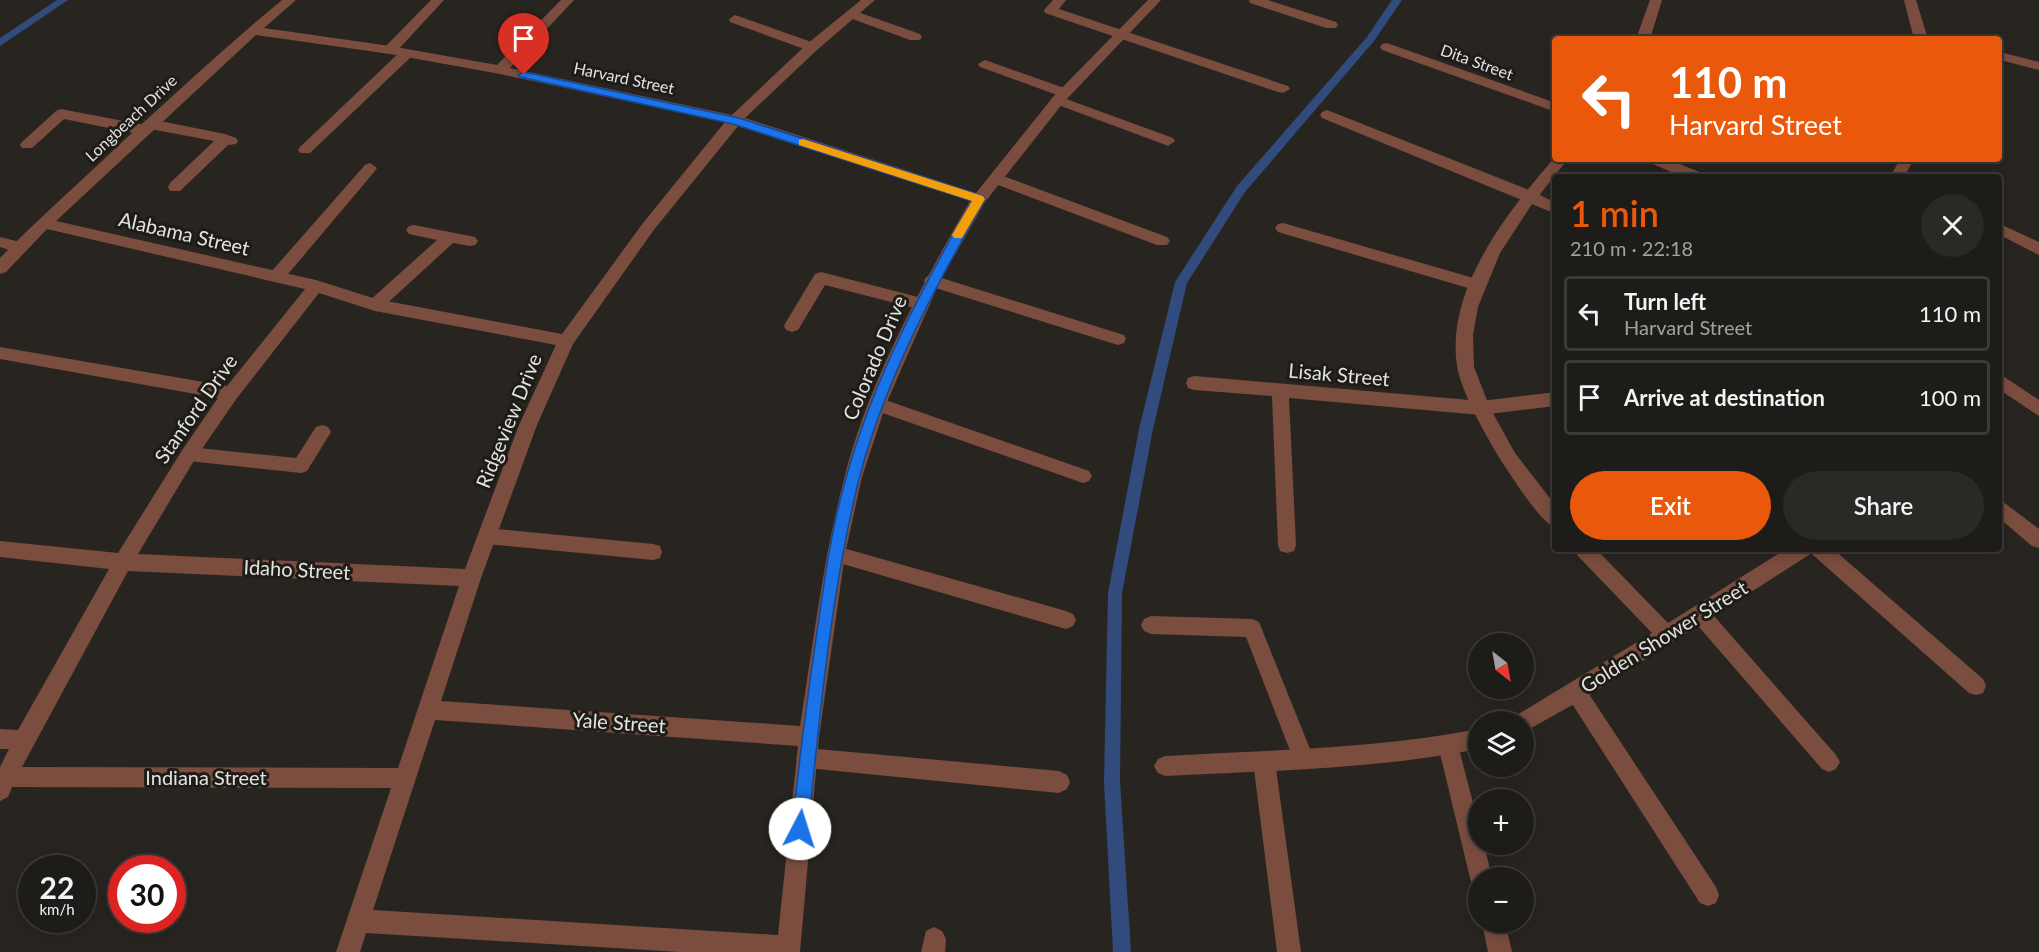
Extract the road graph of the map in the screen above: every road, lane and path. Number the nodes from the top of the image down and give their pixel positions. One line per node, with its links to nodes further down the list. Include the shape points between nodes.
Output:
1 (290, 0): 12 (street, Longbeach Drive)
2 (438, 0): 19 (street)
3 (568, 0): 24 (street)
4 (1060, 0): 13 (street, via 1050,10)
5 (1155, 0): 13 (street, Colorado Drive)
6 (1255, 0): 11 (street)
7 (1656, 0): 14 (street)
8 (1910, 0): 15 (street)
9 (863, 4): 16 (street); 17 (street, Ridgeview Drive)
10 (735, 19): 17 (street)
11 (1331, 25)
12 (252, 30): 19 (street, Harvard Street); 30 (street, Longbeach Drive)
13 (1122, 34): 25 (street); 26 (street, Colorado Drive)
14 (1644, 36)
15 (1920, 36)
16 (915, 37)
17 (812, 47): 29 (street, Ridgeview Drive)
18 (1387, 47): 27 (street, Dita Street)
19 (390, 50): 20 (street, Harvard Street)
20 (407, 53): 24 (street, Harvard Street); 33 (street)
21 (2002, 57): 23 (street)
22 (985, 64): 26 (street)
23 (2039, 66)
24 (500, 70): 29 (street, Harvard Street)
25 (1283, 89)
26 (1062, 96): 31 (street); 38 (street, Colorado Drive)
27 (1552, 107)
28 (1327, 115): 40 (street)
29 (735, 120): 41 (street, Harvard Street); 62 (street, Ridgeview Drive, via 648,227)
30 (147, 127): 32 (street, via 61,114); 39 (street, via 228,140); 43 (street, Longbeach Drive)
31 (1168, 141)
32 (27, 145)
33 (305, 150)
34 (1558, 162): 40 (street)
35 (1660, 162): 37 (street)
36 (370, 168): 54 (street)
37 (1690, 174)
38 (995, 178): 41 (street, Colorado Drive); 48 (street)
39 (175, 187)
40 (1529, 196): 42 (street); 56 (street, via 1502,234)
41 (979, 199): 55 (street, Colorado Drive)
42 (1552, 207)
43 (43, 223): 51 (street, Longbeach Drive); 54 (street, Alabama Street)
44 (1283, 228): 56 (street)
45 (414, 230): 47 (street)
46 (2002, 230): 52 (street)
47 (450, 237): 50 (street); 59 (street)
48 (1162, 241)
49 (0, 242): 51 (street)
50 (470, 242)
51 (19, 247): 53 (street, Longbeach Drive)
52 (2039, 249)
53 (0, 268)
54 (278, 276): 57 (street, Alabama Street)
55 (932, 280): 58 (street, Colorado Drive); 61 (street)
56 (1478, 285): 70 (street, via 1466,326 1465,365)
57 (316, 286): 59 (street); 67 (street, Stanford Drive)
58 (922, 304): 60 (street, via 821,278); 69 (street, Colorado Drive)
59 (375, 305): 62 (street)
60 (792, 326)
61 (1118, 339)
62 (566, 340): 77 (street, Ridgeview Drive, via 528,424)
63 (0, 353): 67 (street)
64 (2002, 382): 71 (street)
65 (1194, 383): 66 (street, Lisak Street)
66 (1280, 392): 70 (street, Lisak Street); 79 (street)
67 (231, 393): 73 (street, Stanford Drive)
68 (1552, 399): 70 (street, Lisak Street)
69 (877, 404): 74 (street); 85 (street, Colorado Drive, via 853,477)
70 (1481, 408): 76 (street, via 1508,460)
71 (2039, 409)
72 (322, 432): 73 (street, via 301,466)
73 (189, 454): 86 (street, Stanford Drive)
74 (1083, 476)
75 (2002, 510): 78 (street)
76 (1552, 515)
77 (487, 536): 81 (street); 87 (street, Ridgeview Drive)
78 (2039, 540)
79 (1287, 545)
80 (0, 549): 86 (street, Idaho Street)
81 (653, 552)
82 (1587, 552): 91 (street)
83 (1797, 552): 88 (street, Golden Shower Street)
84 (1824, 552): 92 (street)
85 (836, 554): 89 (street); 100 (street, Colorado Drive)
86 (123, 561): 87 (street, Idaho Street); 97 (street, Stanford Drive)
87 (471, 578): 94 (street, Ridgeview Drive)
88 (1700, 614): 91 (street, Golden Shower Street); 103 (street)
89 (1066, 620)
90 (1151, 625): 101 (street, via 1252,628)
91 (1666, 634): 93 (street, Golden Shower Street)
92 (1976, 686)
93 (1576, 692): 95 (street, Golden Shower Street); 109 (street)
94 (428, 710): 100 (street, Yale Street); 105 (street, Ridgeview Drive)
95 (1534, 716)
96 (0, 739): 97 (street)
97 (24, 740): 107 (street, Stanford Drive)
98 (1468, 741): 99 (street)
99 (1448, 745): 101 (street); 108 (street)
100 (808, 747): 106 (street, Yale Street); 112 (street, Colorado Drive)
101 (1303, 759): 102 (street)
102 (1264, 760): 104 (street); 114 (street)
103 (1829, 762)
104 (1165, 766)
105 (406, 778): 107 (street, Indiana Street); 110 (street, Ridgeview Drive)
106 (1059, 782)
107 (3, 783)
108 (1478, 867)
109 (1708, 894)
110 (358, 921): 112 (street); 113 (street, Ridgeview Drive)
111 (1496, 933): 115 (street)
112 (788, 950)
113 (348, 952)
114 (1289, 952)
115 (1500, 952)

